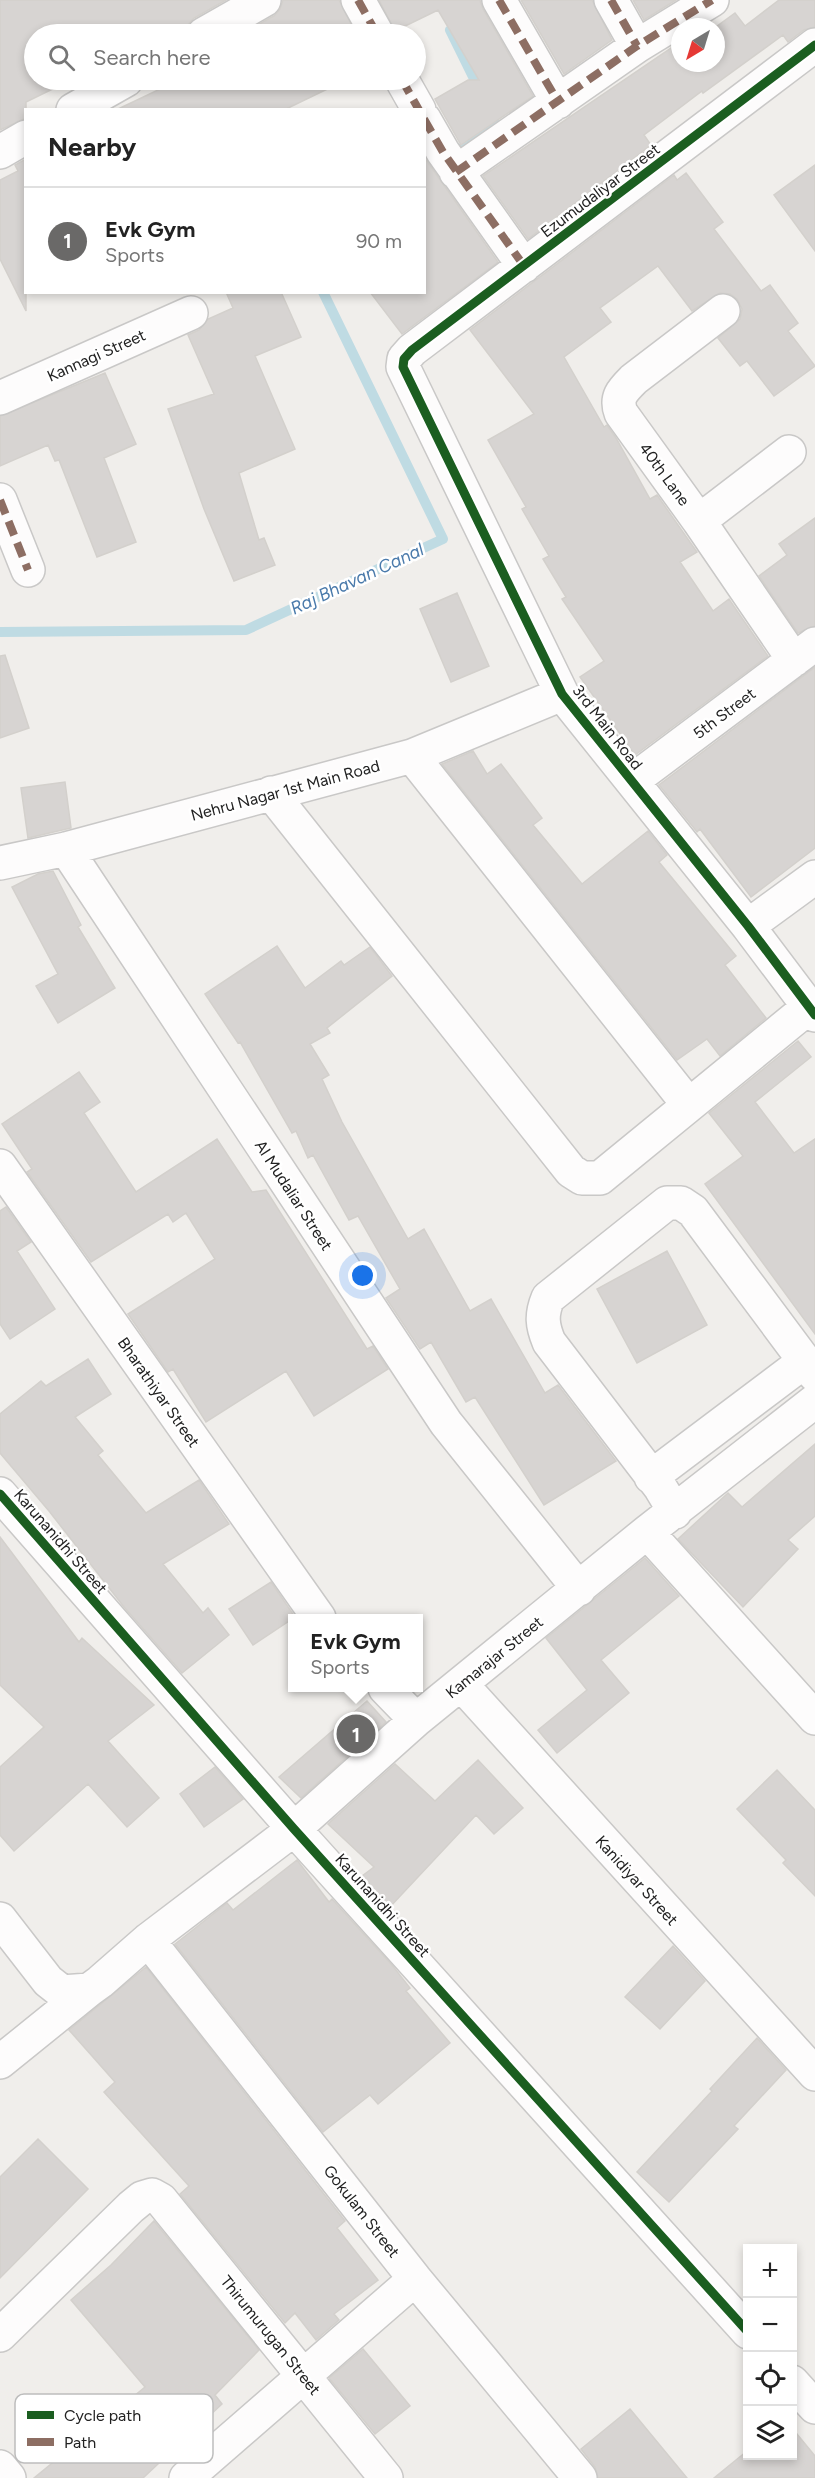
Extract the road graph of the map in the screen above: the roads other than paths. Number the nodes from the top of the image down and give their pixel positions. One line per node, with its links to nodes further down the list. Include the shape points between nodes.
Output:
1 (264, 0): 6 (street)
2 (358, 0): 7 (street)
3 (499, 0): 12 (street)
4 (611, 0): 9 (street)
5 (712, 0): 9 (street)
6 (222, 24)
7 (371, 24)
8 (815, 45): 19 (street, Ezumudaliyar Street)
9 (637, 46): 12 (street)
10 (109, 90): 13 (street)
11 (408, 90): 14 (street)
12 (558, 102): 18 (street)
13 (77, 108)
14 (418, 108)
15 (426, 122): 18 (street)
16 (24, 138): 17 (street)
17 (0, 152)
18 (456, 172): 19 (street)
19 (524, 266): 22 (street, Ezumudaliyar Street)
20 (723, 311): 26 (street, 40th Lane, via 634,379 622,390 617,403)
21 (191, 313): 23 (street, Kannagi Street)
22 (404, 359): 29 (street, 3rd Main Road, via 403,368)
23 (0, 398)
24 (789, 452): 26 (street)
25 (0, 500): 27 (street)
26 (699, 521): 28 (street, 40th Lane)
27 (28, 570)
28 (805, 652): 31 (street, 5th Street)
29 (562, 694): 30 (street, Nehru Nagar 1st Main Road); 31 (street, 3rd Main Road)
30 (412, 756): 32 (street, Nehru Nagar 1st Main Road); 38 (street)
31 (632, 781): 36 (street, 3rd Main Road)
32 (271, 793): 33 (street, Nehru Nagar 1st Main Road); 38 (street, via 571,1171 582,1178 600,1178)
33 (66, 849): 34 (street, Nehru Nagar 1st Main Road); 46 (street, Al Mudaliar Street, via 446,1423)
34 (0, 863)
35 (815, 877): 36 (street)
36 (748, 926): 37 (street, 3rd Main Road)
37 (812, 1011): 38 (street)
38 (688, 1104)
39 (0, 1166): 47 (street, Bharathiyar Street)
40 (810, 1368): 42 (street); 42 (street, via 693,1211 681,1203 667,1203 548,1298 542,1312 549,1342)
41 (815, 1401): 44 (street, Kamarajar Street)
42 (651, 1477): 44 (street)
43 (0, 1494): 52 (street, Karunanidhi Street)
44 (675, 1512): 45 (street, Kamarajar Street)
45 (647, 1532): 46 (street, Kamarajar Street); 50 (street)
46 (579, 1589): 48 (street, Kamarajar Street)
47 (316, 1614)
48 (461, 1683): 51 (street, Kamarajar Street); 57 (street, Kanidiyar Street)
49 (389, 1692): 51 (street)
50 (815, 1718)
51 (416, 1720): 52 (street, Kamarajar Street)
52 (294, 1829): 54 (street, Kamarajar Street); 59 (street, Karunanidhi Street)
53 (0, 1919): 55 (street, via 48,1981 62,1992)
54 (148, 1940): 55 (street, Kamarajar Street); 58 (street, Gokulam Street)
55 (88, 1990): 56 (street, Kamarajar Street)
56 (0, 2062)
57 (815, 2074)
58 (415, 2279): 61 (street); 70 (street, Gokulam Street)
59 (743, 2328)
60 (0, 2335): 61 (street, Thirumurugan Street, via 131,2207 152,2195 161,2200)
61 (306, 2377): 64 (street); 69 (street, Thirumurugan Street)
62 (797, 2387): 63 (street)
63 (815, 2407)
64 (213, 2455)
65 (204, 2463): 68 (street)
66 (0, 2467): 67 (street)
67 (9, 2478)
68 (186, 2478)
69 (386, 2478)
70 (580, 2478)

